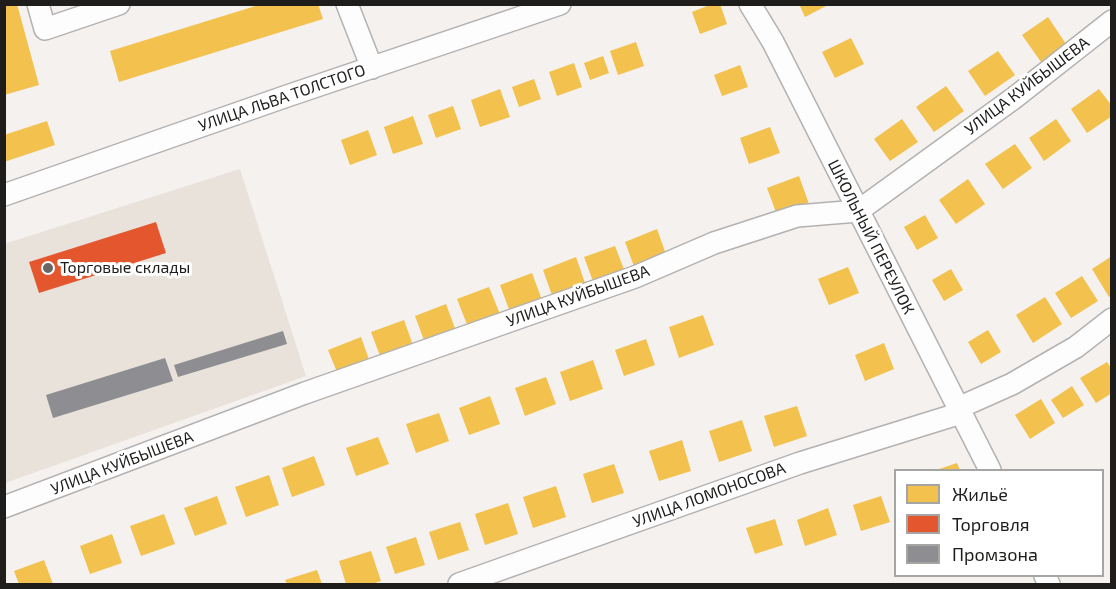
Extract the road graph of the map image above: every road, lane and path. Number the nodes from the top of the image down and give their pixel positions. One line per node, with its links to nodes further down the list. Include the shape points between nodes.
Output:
1 (38, 4): 6 (street, via 45,29)
2 (119, 4): 6 (street)
3 (347, 4): 8 (street)
4 (560, 4): 8 (street, УЛИЦА ЛЬВА ТОЛСТОГО)
5 (750, 4): 10 (street, ШКОЛЬНЫЙ ПЕРЕУЛОК)
6 (78, 10)
7 (1112, 21): 10 (street, УЛИЦА КУЙБЫШЕВА)
8 (372, 68): 9 (street, УЛИЦА ЛЬВА ТОЛСТОГО)
9 (4, 195)
10 (858, 211): 12 (street, ШКОЛЬНЫЙ ПЕРЕУЛОК); 14 (street, УЛИЦА КУЙБЫШЕВА, via 797,216 714,243 634,278 305,393)
11 (1112, 319): 12 (street, УЛИЦА ЛОМОНОСОВА, via 1076,346)
12 (959, 411): 13 (street, ШКОЛЬНЫЙ ПЕРЕУЛОК); 15 (street, УЛИЦА ЛОМОНОСОВА, via 800,463)
13 (989, 469)
14 (4, 507)
15 (459, 585)

